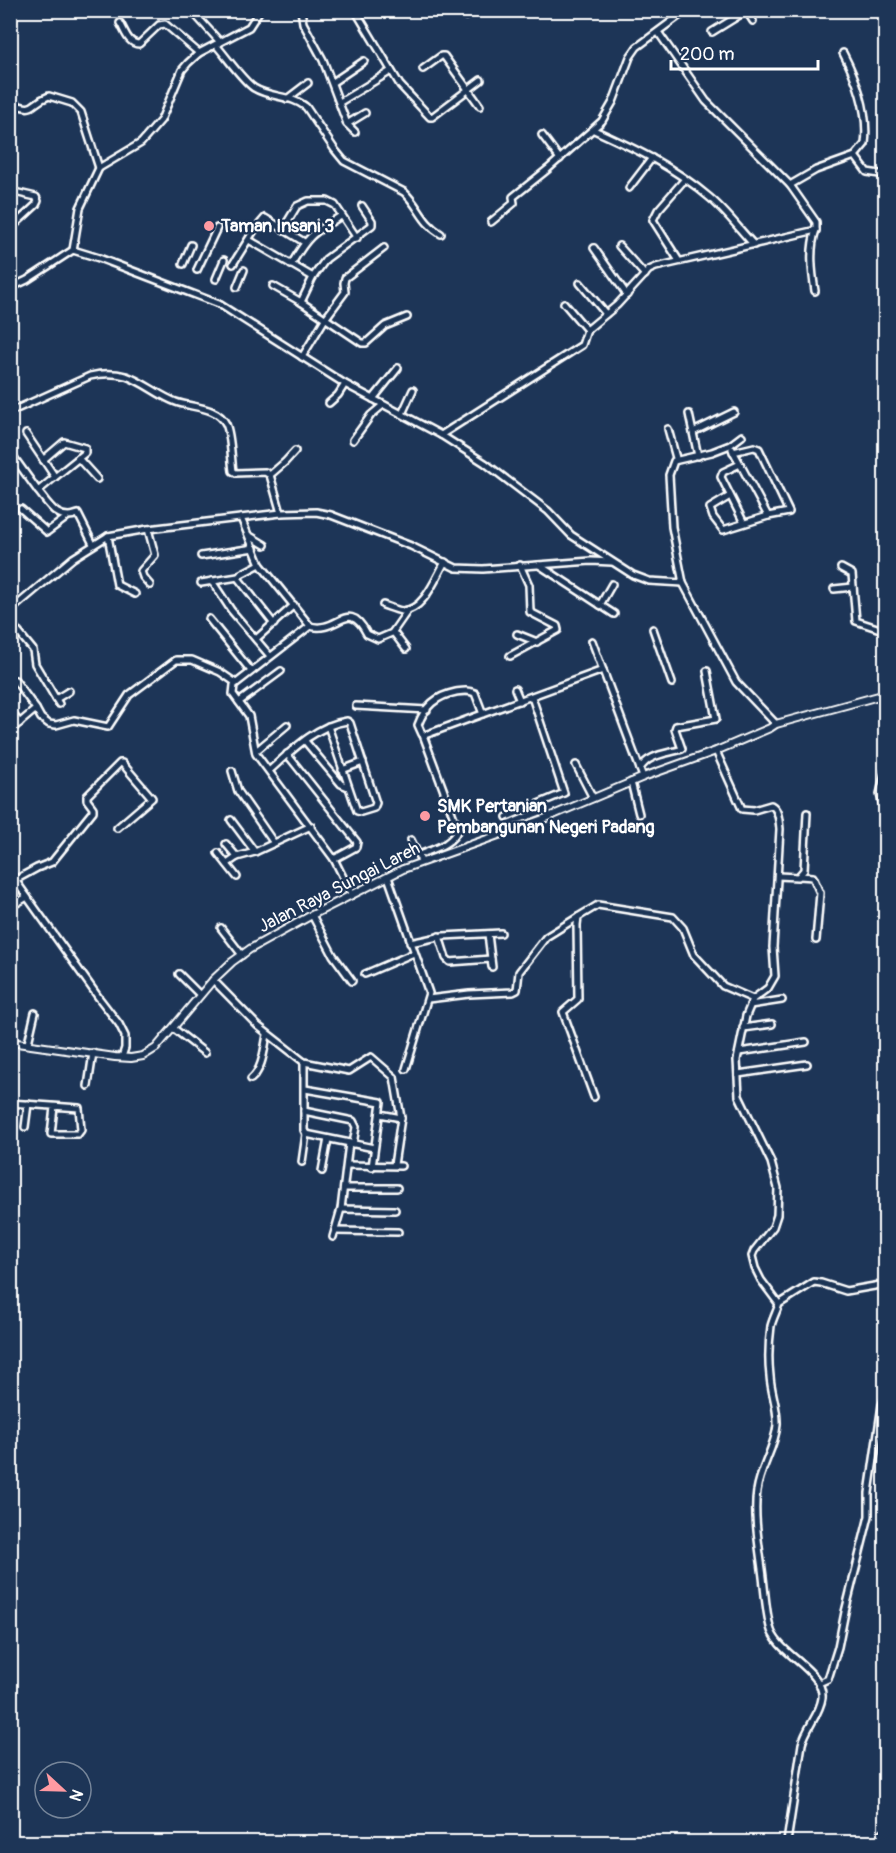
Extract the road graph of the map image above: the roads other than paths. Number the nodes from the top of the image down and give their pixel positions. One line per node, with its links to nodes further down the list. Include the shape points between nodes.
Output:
1 (191, 10): 13 (street)
2 (260, 10): 13 (street, via 249,27)
3 (301, 10): 20 (street, via 303,23)
4 (355, 10): 18 (street)
5 (472, 10): 8 (street)
6 (687, 10): 11 (street)
7 (746, 11): 9 (street); 12 (street)
8 (466, 16)
9 (753, 21)
10 (120, 23): 14 (street, via 135,44 165,24)
11 (658, 32): 29 (street, via 630,57 606,117); 39 (street, via 706,101)
12 (712, 32)
13 (218, 44): 14 (street); 23 (street, via 254,88)
14 (199, 53): 35 (street, via 182,70 166,112 148,136)
15 (843, 53): 32 (street, via 863,105 865,144)
16 (364, 61): 20 (street)
17 (423, 69): 22 (street, via 444,56)
18 (391, 71): 22 (street, via 430,117); 24 (street)
19 (481, 80): 22 (street)
20 (333, 82): 24 (street)
21 (308, 83): 23 (street)
22 (469, 89): 26 (street)
23 (287, 99): 44 (street, via 306,107 344,161 405,192)
24 (340, 102): 28 (street)
25 (10, 103): 35 (street, via 33,107 49,96 72,103 81,112)
26 (480, 106)
27 (365, 113): 28 (street)
28 (347, 124): 30 (street)
29 (594, 130): 33 (street); 34 (street)
30 (355, 132)
31 (542, 135): 34 (street)
32 (855, 156): 36 (street, via 867,172); 39 (street, via 816,170)
33 (652, 158): 37 (street); 40 (street)
34 (560, 159): 47 (street, via 513,197 514,202)
35 (99, 168): 61 (street, via 80,208)
36 (885, 175)
37 (685, 179): 57 (street, via 710,198); 63 (street, via 653,220)
38 (885, 182): 41 (street)
39 (790, 185): 51 (street, via 816,222)
40 (628, 188)
41 (885, 188)
42 (12, 193): 49 (street, via 36,197 38,201)
43 (362, 206): 53 (street, via 373,224)
44 (421, 215): 46 (street); 52 (street, via 429,227)
45 (341, 216): 50 (street, via 332,202 308,201 294,208); 53 (street); 55 (street)
46 (415, 220)
47 (491, 222)
48 (217, 228): 67 (street)
49 (10, 229)
50 (283, 229): 54 (street, via 265,218); 55 (street)
51 (816, 231): 57 (street); 76 (street, via 812,244)
52 (441, 234)
53 (357, 238): 70 (street, via 326,259)
54 (249, 240): 65 (street); 66 (street)
55 (304, 242): 66 (street)
56 (191, 245): 64 (street)
57 (754, 245): 63 (street)
58 (619, 246): 69 (street)
59 (384, 248): 82 (street, via 345,278 345,292)
60 (594, 248): 77 (street)
61 (73, 250): 75 (street); 84 (street, via 219,304)
62 (224, 260): 71 (street)
63 (679, 261): 69 (street, via 656,267)
64 (183, 264)
65 (233, 264)
66 (291, 265): 70 (street)
67 (197, 270)
68 (244, 270): 74 (street)
69 (645, 275): 77 (street)
70 (313, 277): 78 (street)
71 (216, 279)
72 (580, 283): 80 (street)
73 (273, 286): 78 (street)
74 (237, 287)
75 (10, 288)
76 (815, 291)
77 (627, 295): 80 (street)
78 (301, 302): 82 (street)
79 (564, 303): 83 (street)
80 (606, 314): 83 (street)
81 (407, 317): 82 (street, via 385,326 365,344)
82 (325, 319): 84 (street)
83 (587, 330): 98 (street, via 582,345)
84 (303, 357): 86 (street)
85 (398, 368): 88 (street)
86 (345, 384): 88 (street); 89 (street)
87 (413, 390): 93 (street)
88 (373, 399): 90 (street)
89 (329, 403)
90 (383, 405): 93 (street); 100 (street)
91 (10, 412): 110 (street, via 90,376 126,376 177,403 211,411 226,424 233,471 265,471)
92 (734, 412): 96 (street)
93 (402, 414): 98 (street)
94 (689, 414): 96 (street)
95 (668, 429): 107 (street)
96 (693, 432): 105 (street)
97 (26, 434): 108 (street)
98 (441, 435): 131 (street, via 519,487 571,535)
99 (742, 436): 101 (street)
100 (353, 440)
101 (730, 445): 104 (street); 105 (street)
102 (295, 451): 110 (street)
103 (10, 452): 113 (street)
104 (733, 452): 109 (street); 119 (street, via 754,447 761,452 789,510 787,514)
105 (698, 456): 107 (street)
106 (78, 458): 108 (street, via 85,448 64,442); 111 (street); 112 (street)
107 (676, 458): 139 (street, via 669,475 672,527)
108 (43, 460): 111 (street)
109 (740, 464): 114 (street, via 723,472); 119 (street)
110 (270, 475): 117 (street)
111 (55, 477): 113 (street)
112 (97, 479)
113 (38, 491): 120 (street)
114 (730, 496): 122 (street); 122 (street, via 712,505 710,511 723,530)
115 (83, 508): 118 (street)
116 (21, 509): 120 (street, via 47,532)
117 (281, 513): 121 (street); 130 (street, via 331,515)
118 (78, 514): 120 (street); 126 (street)
119 (768, 516): 122 (street)
120 (66, 518)
121 (241, 518): 123 (street); 124 (street)
122 (744, 523)
123 (148, 529): 125 (street); 141 (street, via 155,555 141,572)
124 (248, 535): 127 (street); 128 (street)
125 (108, 536): 126 (street); 144 (street, via 117,585)
126 (93, 544): 149 (street)
127 (265, 545)
128 (254, 548): 129 (street); 132 (street)
129 (201, 556)
130 (445, 562): 134 (street, via 456,568); 148 (street, via 423,598)
131 (614, 562): 133 (street); 139 (street, via 649,581)
132 (260, 564): 136 (street); 145 (street)
133 (537, 564): 134 (street); 147 (street)
134 (520, 565): 161 (street, via 529,585 529,610 558,628)
135 (840, 568): 142 (street, via 851,573)
136 (238, 577): 137 (street); 153 (street)
137 (212, 581): 138 (street); 159 (street)
138 (201, 583)
139 (683, 583): 184 (street, via 736,682)
140 (612, 584): 147 (street)
141 (150, 585)
142 (854, 587): 143 (street); 156 (street, via 856,621)
143 (834, 589)
144 (135, 594)
145 (294, 605): 153 (street); 154 (street)
146 (383, 605): 148 (street)
147 (600, 605): 150 (street)
148 (408, 610): 157 (street)
149 (10, 611)
150 (614, 614)
151 (209, 619): 166 (street)
152 (10, 622): 173 (street, via 33,650 35,664 58,701)
153 (274, 624): 159 (street)
154 (310, 626): 157 (street, via 327,627 350,617 361,622 373,638); 163 (street)
155 (653, 629): 171 (street)
156 (885, 631)
157 (393, 632): 162 (street)
158 (517, 634): 161 (street)
159 (256, 639): 163 (street)
160 (592, 641): 165 (street)
161 (537, 642): 164 (street)
162 (406, 649)
163 (270, 656): 166 (street)
164 (510, 656)
165 (603, 670): 175 (street); 196 (street)
166 (251, 671): 170 (street)
167 (280, 671): 177 (street)
168 (707, 671): 196 (street, via 716,719 676,726 682,749 650,758)
169 (15, 680): 179 (street)
170 (236, 683): 177 (street, via 232,694); 179 (street, via 210,667 180,659 138,687 108,727 74,720 49,724)
171 (672, 683)
172 (515, 689): 176 (street)
173 (69, 692)
174 (885, 694): 184 (street, Jalan Raya Sungai Lareh)
175 (532, 697): 176 (street); 206 (street, via 564,793)
176 (520, 701): 182 (street)
177 (239, 702): 190 (street, via 249,716)
178 (356, 706): 180 (street)
179 (36, 709): 183 (street)
180 (427, 710): 182 (street, via 442,695 469,690 475,693); 188 (street, via 418,725)
181 (10, 711): 183 (street)
182 (483, 714): 188 (street)
183 (20, 723): 187 (street)
184 (776, 724): 191 (street, Jalan Raya Sungai Lareh)
185 (287, 725): 190 (street)
186 (328, 726): 189 (street); 193 (street, via 350,723); 198 (street)
187 (10, 731)
188 (423, 735): 217 (street, via 458,829 448,843)
189 (305, 741): 192 (street); 202 (street, via 341,784)
190 (256, 751): 197 (street)
191 (716, 751): 200 (street, Jalan Raya Sungai Lareh); 221 (street, via 742,809 775,807 780,829)
192 (287, 754): 197 (street); 218 (street, via 357,842 356,847)
193 (363, 762): 198 (street); 202 (street, via 375,807 358,812)
194 (576, 765): 203 (street)
195 (885, 768): 208 (street, via 880,794)
196 (640, 769): 200 (street)
197 (270, 770): 209 (street)
198 (342, 770): 202 (street)
199 (232, 771): 212 (street, via 238,791)
200 (643, 777): 201 (street, Jalan Raya Sungai Lareh)
201 (631, 782): 203 (street, Jalan Raya Sungai Lareh); 205 (street)
202 (348, 787)
203 (593, 798): 217 (street, Jalan Raya Sungai Lareh, via 546,818)
204 (807, 813): 222 (street, via 805,866)
205 (639, 814)
206 (507, 817)
207 (231, 819): 214 (street)
208 (885, 820)
209 (311, 826): 212 (street); 218 (street)
210 (117, 828): 225 (street, via 152,801 121,762 87,796 93,809 52,862)
211 (411, 840): 217 (street)
212 (274, 843): 214 (street)
213 (226, 844): 216 (street)
214 (255, 852): 216 (street)
215 (218, 853): 219 (street)
216 (237, 857): 219 (street)
217 (420, 858): 224 (street, Jalan Raya Sungai Lareh)
218 (334, 859): 226 (street)
219 (227, 864): 223 (street)
220 (10, 873): 225 (street)
221 (777, 876): 222 (street); 248 (street, via 775,976)
222 (800, 876): 235 (street, via 813,877 819,888)
223 (237, 877)
224 (388, 877): 226 (street, Jalan Raya Sungai Lareh); 236 (street)
225 (15, 880): 227 (street)
226 (352, 895): 229 (street, Jalan Raya Sungai Lareh)
227 (27, 897): 228 (street); 260 (street, via 119,1024 125,1036)
228 (10, 907)
229 (312, 915): 238 (street, Jalan Raya Sungai Lareh); 244 (street)
230 (578, 917): 246 (street, via 546,937 519,972 517,990); 248 (street, via 598,905 673,917 683,928 694,955 723,986); 268 (street, via 578,999 564,1010 564,1016)
231 (221, 928): 238 (street)
232 (501, 933): 233 (street)
233 (488, 934): 234 (street); 239 (street)
234 (439, 936): 236 (street); 239 (street, via 450,962)
235 (816, 940)
236 (410, 943): 237 (street)
237 (414, 953): 242 (street); 246 (street, via 428,987)
238 (242, 955): 243 (street, Jalan Raya Sungai Lareh)
239 (491, 959): 240 (street)
240 (492, 967)
241 (179, 974): 245 (street)
242 (365, 974)
243 (213, 980): 245 (street, Jalan Raya Sungai Lareh); 253 (street)
244 (352, 981)
245 (200, 995): 251 (street, Jalan Raya Sungai Lareh)
246 (428, 999): 263 (street)
247 (782, 1000): 248 (street)
248 (751, 1002): 252 (street)
249 (35, 1013): 256 (street)
250 (772, 1024): 252 (street)
251 (173, 1028): 259 (street); 260 (street, Jalan Raya Sungai Lareh, via 150,1053)
252 (743, 1029): 257 (street)
253 (267, 1035): 261 (street); 265 (street, via 261,1064)
254 (10, 1042): 256 (street, Jalan Raya Sungai Lareh)
255 (806, 1042): 257 (street)
256 (28, 1043): 258 (street, Jalan Raya Sungai Lareh)
257 (739, 1052): 264 (street)
258 (93, 1053): 260 (street, Jalan Raya Sungai Lareh); 266 (street)
259 (205, 1053)
260 (122, 1057)
261 (304, 1062): 267 (street); 274 (street, via 349,1071 374,1057 394,1077)
262 (807, 1064): 264 (street)
263 (406, 1070)
264 (738, 1074): 290 (street, via 739,1096 771,1162 778,1188 773,1227 752,1256 761,1280)
265 (251, 1079)
266 (88, 1086)
267 (305, 1089): 272 (street); 273 (street, via 379,1101)
268 (594, 1097)
269 (10, 1103): 270 (street)
270 (28, 1104): 271 (street); 275 (street)
271 (54, 1107): 271 (street, via 80,1109 80,1133 51,1134)
272 (304, 1111): 276 (street); 278 (street, via 353,1121 356,1127)
273 (380, 1114): 274 (street); 279 (street)
274 (401, 1118): 282 (street, via 397,1166)
275 (25, 1126)
276 (306, 1134): 277 (street); 280 (street)
277 (328, 1139): 278 (street); 283 (street)
278 (351, 1144): 279 (street); 281 (street)
279 (374, 1148): 282 (street)
280 (302, 1162)
281 (347, 1165): 282 (street); 284 (street)
282 (372, 1167)
283 (322, 1171)
284 (344, 1188): 285 (street); 286 (street)
285 (397, 1188)
286 (340, 1209): 287 (street); 288 (street, via 334,1234)
287 (395, 1210)
288 (398, 1232)
289 (885, 1284): 290 (street, via 846,1291 814,1282)
290 (778, 1303): 292 (street, via 771,1327 770,1365 777,1427 756,1494 759,1550 770,1630)
291 (885, 1395): 292 (street, via 864,1539 833,1666 827,1681)
292 (819, 1683): 294 (street, via 821,1702 802,1744)
293 (885, 1830): 295 (street)
294 (787, 1842)
295 (872, 1842)

